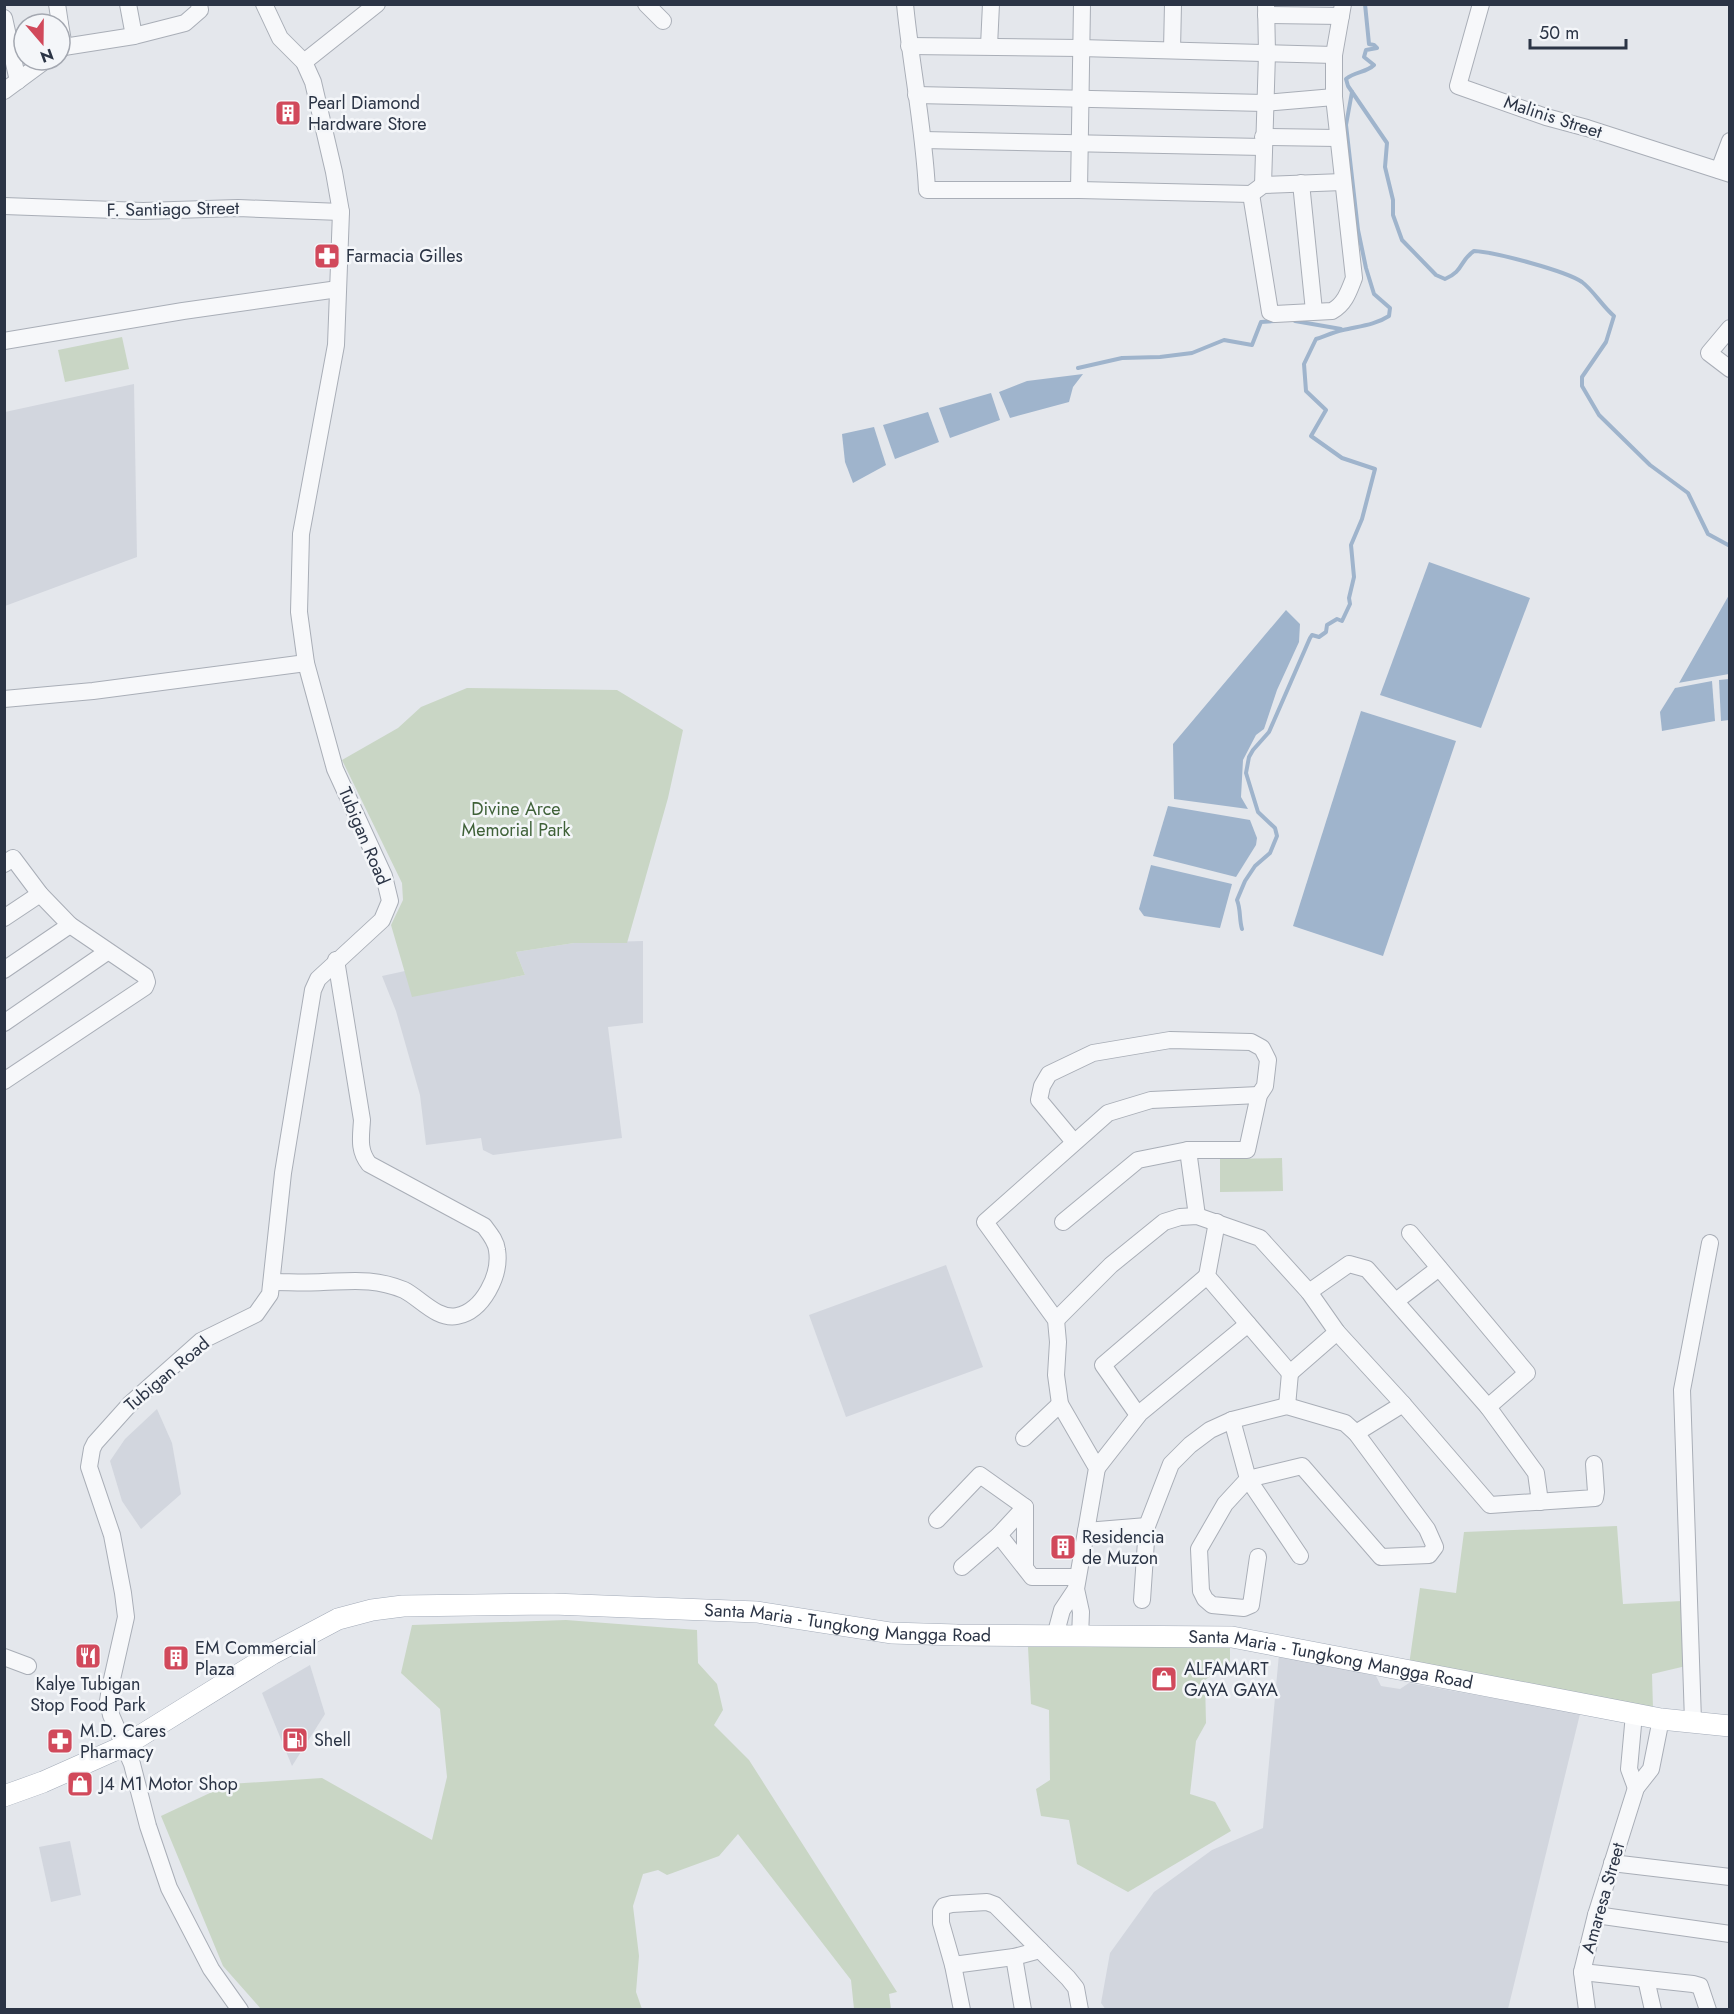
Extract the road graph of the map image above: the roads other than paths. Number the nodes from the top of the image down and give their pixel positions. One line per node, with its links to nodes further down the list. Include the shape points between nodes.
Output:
1 (128, 4): 15 (street)
2 (199, 4): 15 (street, via 200,10 185,23)
3 (264, 4): 23 (street, Tubigan Road, via 280,38)
4 (377, 4): 23 (street)
5 (646, 4): 14 (street)
6 (905, 4): 16 (street)
7 (991, 4): 17 (street)
8 (1082, 4): 19 (street)
9 (1173, 4): 20 (street)
10 (1481, 4): 35 (street, Malinis Street, via 1458,86)
11 (1266, 10): 12 (street); 21 (street)
12 (1342, 10): 22 (street)
13 (4, 18): 25 (street)
14 (663, 21)
15 (134, 36): 18 (street)
16 (909, 46): 17 (street); 26 (street)
17 (989, 46): 19 (street)
18 (72, 47)
19 (1080, 48): 20 (street); 28 (street)
20 (1172, 50): 21 (street)
21 (1267, 53): 22 (street); 29 (street)
22 (1334, 55): 27 (street)
23 (304, 62): 41 (street, Tubigan Road, via 313,82)
24 (30, 72): 25 (street)
25 (11, 86)
26 (916, 95): 28 (street); 31 (street)
27 (1334, 97): 29 (street); 30 (street)
28 (1081, 98): 29 (street); 34 (street)
29 (1265, 103): 33 (street)
30 (1337, 138): 33 (street); 36 (street)
31 (923, 140): 34 (street); 38 (street, via 927,190)
32 (1730, 141): 35 (street)
33 (1263, 142): 34 (street); 39 (street)
34 (1081, 144): 38 (street)
35 (1724, 172)
36 (1343, 182): 37 (street); 43 (street, via 1353,278 1347,297 1337,308)
37 (1301, 183): 39 (street); 43 (street)
38 (1079, 190): 39 (street)
39 (1257, 190): 43 (street, via 1270,312)
40 (4, 206): 41 (street, F. Santiago Street, via 143,211 238,207)
41 (341, 212): 42 (street, Tubigan Road)
42 (338, 289): 45 (street); 47 (street, Tubigan Road, via 336,345 301,534 299,612)
43 (1314, 311)
44 (1730, 328): 46 (street, via 1709,353)
45 (4, 341)
46 (1730, 369)
47 (306, 663): 48 (street); 54 (street, Tubigan Road, via 335,769 384,876 390,901 382,920)
48 (4, 699)
49 (4, 864): 50 (street, via 13,858)
50 (40, 894): 51 (street); 52 (street)
51 (4, 918)
52 (70, 925): 53 (street); 55 (street)
53 (107, 952): 56 (street); 57 (street, via 145,976 145,987)
54 (336, 960): 68 (street, Tubigan Road, via 318,979 310,999 283,1173); 68 (street, via 362,1119 363,1156 369,1164 484,1226 497,1250 497,1267 489,1290 473,1308 457,1316 441,1314 404,1290 366,1280)
55 (4, 970)
56 (4, 1023)
57 (4, 1081)
58 (1259, 1095): 59 (street, via 1151,1100 1108,1113); 59 (street, via 1265,1086 1268,1060 1262,1048 1251,1042 1170,1040 1093,1053 1049,1074 1039,1100); 60 (street, via 1247,1150)
59 (1074, 1142): 71 (street, via 985,1222)
60 (1188, 1150): 61 (street); 62 (street, via 1138,1160)
61 (1197, 1216): 63 (street); 71 (street, via 1164,1222 1111,1265)
62 (1063, 1222)
63 (1217, 1222): 67 (street); 69 (street, via 1260,1238)
64 (1410, 1233): 66 (street)
65 (1710, 1243): 104 (street, via 1683,1390)
66 (1439, 1268): 70 (street); 78 (street, via 1527,1373)
67 (1207, 1276): 72 (street); 79 (street, via 1103,1365)
68 (272, 1282): 106 (street, Tubigan Road, via 270,1294 256,1314 201,1341 114,1420 92,1449 89,1467 112,1535 125,1605 108,1701)
69 (1309, 1292): 70 (street, via 1349,1264 1367,1269); 73 (street)
70 (1396, 1301): 78 (street)
71 (1056, 1320): 75 (street)
72 (1248, 1324): 74 (street); 79 (street)
73 (1337, 1332): 74 (street); 76 (street)
74 (1290, 1373): 77 (street)
75 (1060, 1404): 82 (street); 84 (street)
76 (1403, 1404): 81 (street); 86 (street, via 1490,1505)
77 (1287, 1406): 80 (street); 81 (street, via 1345,1423)
78 (1488, 1407): 86 (street, via 1536,1473)
79 (1138, 1415): 84 (street)
80 (1232, 1420): 85 (street); 89 (street, via 1210,1430 1171,1464)
81 (1356, 1433): 85 (street, via 1427,1529 1435,1547 1429,1555 1381,1557 1302,1466)
82 (1024, 1438)
83 (1594, 1464): 86 (street, via 1595,1498)
84 (1097, 1468): 90 (street)
85 (1248, 1479): 92 (street); 93 (street, via 1225,1504 1199,1549 1201,1591 1205,1599 1212,1605 1251,1605)
86 (1540, 1502)
87 (1025, 1507): 88 (street, via 980,1475); 91 (street); 94 (street)
88 (937, 1520)
89 (1147, 1526): 90 (street); 97 (street)
90 (1086, 1531): 96 (street)
91 (999, 1535): 94 (street); 95 (street)
92 (1300, 1556)
93 (1258, 1557)
94 (1025, 1565): 96 (street, via 1032,1577)
95 (962, 1567)
96 (1077, 1583): 98 (street, via 1062,1610); 99 (street)
97 (1142, 1600)
98 (1055, 1636): 99 (main road, Santa Maria - Tungkong Mangga Road); 106 (main road, Santa Maria - Tungkong Mangga Road, via 891,1633 757,1612 552,1604 403,1606 338,1619 272,1654)
99 (1080, 1637): 102 (main road, Santa Maria - Tungkong Mangga Road, via 1232,1637)
100 (4, 1657): 101 (street)
101 (28, 1666)
102 (1634, 1714): 103 (main road, Santa Maria - Tungkong Mangga Road); 107 (street, Amaresa Street, via 1629,1769)
103 (1661, 1719): 104 (main road, Santa Maria - Tungkong Mangga Road); 107 (street, Amaresa Street, via 1651,1769)
104 (1693, 1721): 105 (main road, Santa Maria - Tungkong Mangga Road)
105 (1730, 1726)
106 (124, 1746): 108 (main road, Santa Maria - Tungkong Mangga Road); 118 (street, Tubigan Road, via 169,1887 211,1968)
107 (1636, 1788): 109 (street, Amaresa Street)
108 (4, 1796)
109 (1612, 1863): 110 (street); 111 (street, Amaresa Street)
110 (1730, 1877)
111 (1596, 1915): 112 (street); 116 (street, Amaresa Street)
112 (1730, 1934)
113 (1040, 1950): 114 (street); 115 (street, via 995,1905 952,1904 944,1906 940,1916); 121 (street, via 1076,1988)
114 (1014, 1957): 115 (street); 120 (street)
115 (953, 1965): 119 (street)
116 (1582, 1972): 117 (street); 122 (street, Amaresa Street)
117 (1646, 1979): 123 (street); 124 (street, via 1700,1986)
118 (240, 2010)
119 (962, 2010)
120 (1023, 2010)
121 (1080, 2010)
122 (1587, 2010)
123 (1653, 2010)
124 (1708, 2010)

